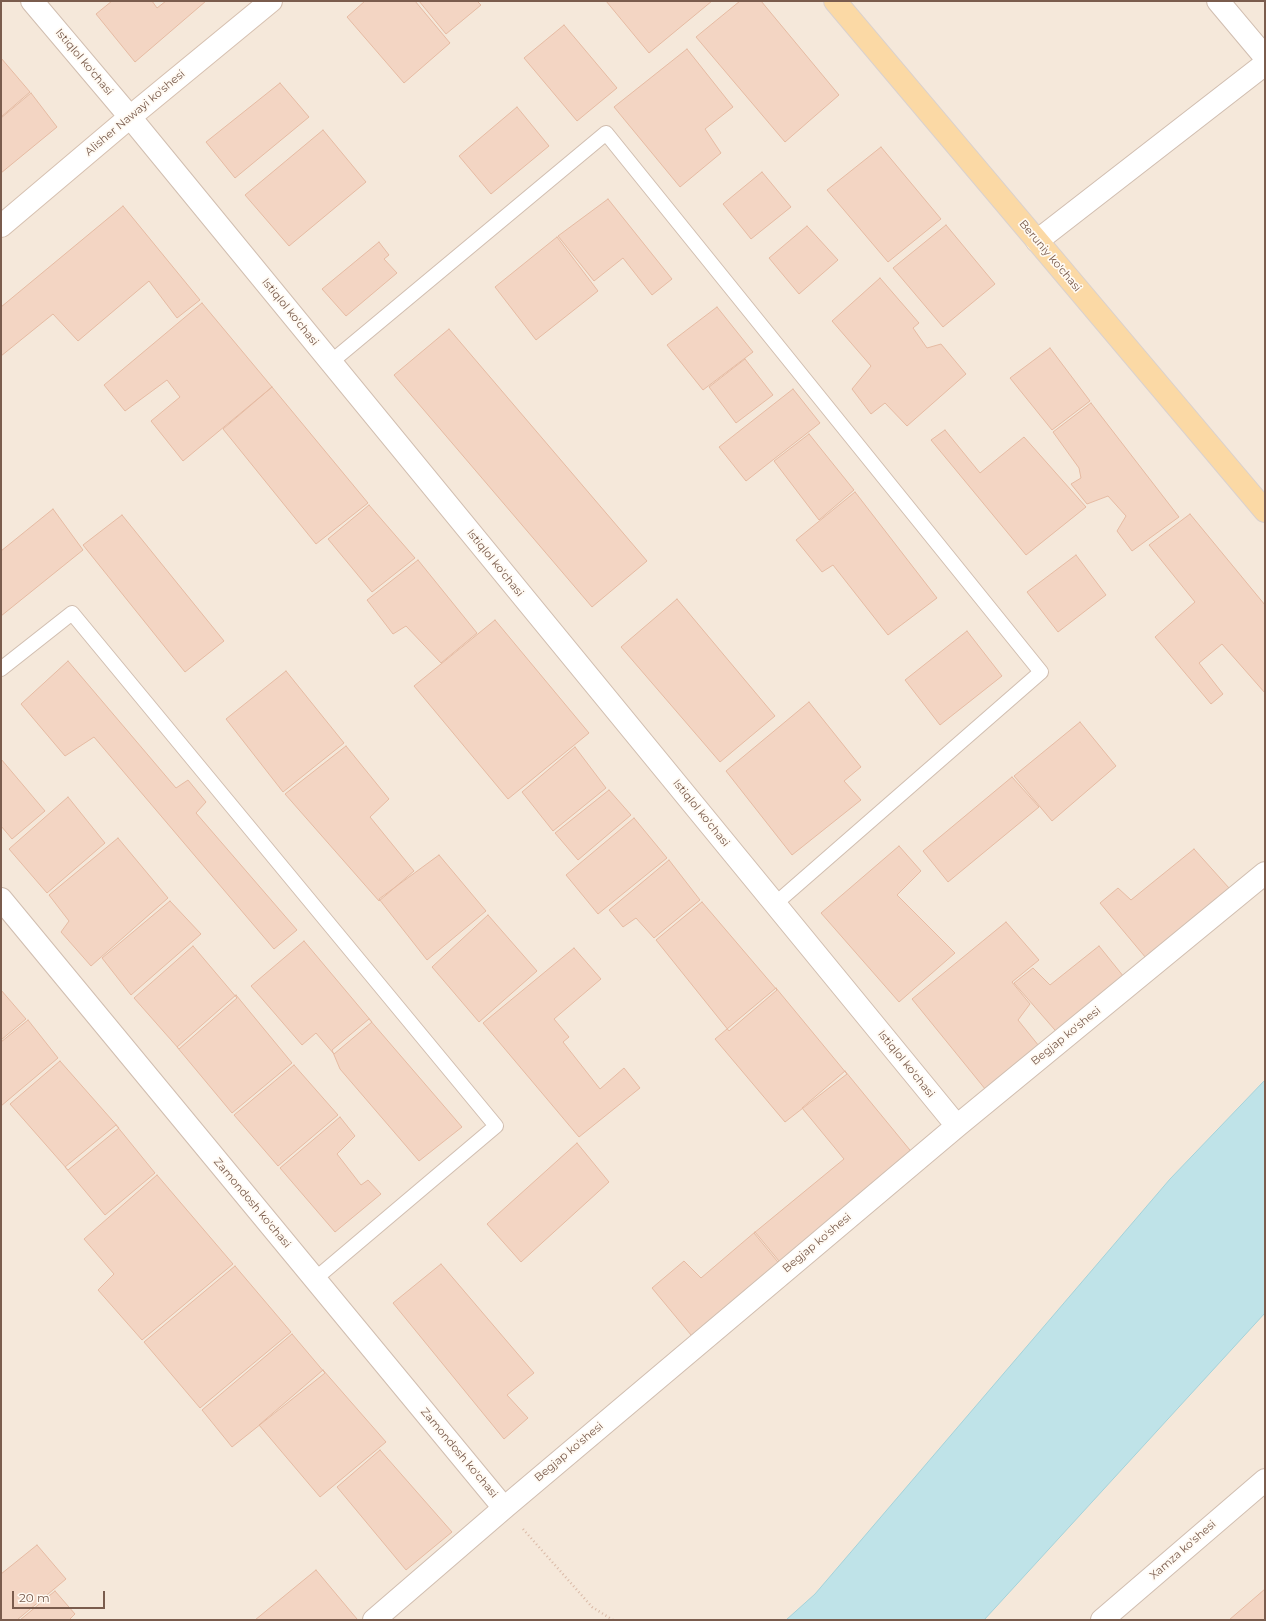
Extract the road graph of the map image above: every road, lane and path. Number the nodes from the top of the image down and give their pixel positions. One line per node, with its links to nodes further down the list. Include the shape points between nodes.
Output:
1 (32, 1): 7 (street, Istiqlol ko'chasi)
2 (271, 1): 7 (street, Alisher Nawayi ko'shesi)
3 (835, 1): 9 (main road, Beruniy ko'chasi)
4 (1218, 1): 5 (street)
5 (1265, 57)
6 (1265, 64): 9 (street)
7 (130, 117): 8 (street, Alisher Nawayi ko'shesi); 10 (street, Istiqlol ko'chasi)
8 (1, 226)
9 (1037, 241): 11 (main road, Beruniy ko'chasi)
10 (331, 362): 15 (street, Istiqlol ko'chasi); 15 (lane, via 606,133 1040,672)
11 (1265, 511)
12 (1, 669): 17 (lane, via 72,613 496,1126)
13 (1265, 873): 16 (street, Begjap ko'shesi)
14 (1, 899): 17 (street, Zamondosh ko'chasi)
15 (775, 904): 16 (street, Istiqlol ko'chasi)
16 (957, 1126): 19 (street, Begjap ko'shesi)
17 (314, 1279): 19 (street, Zamondosh ko'chasi)
18 (1262, 1490): 22 (street, Xamza ko'shesi)
19 (504, 1508): 20 (street, Begjap ko'shesi); 21 (path, via 592,1607)
20 (374, 1620)
21 (613, 1620)
22 (1102, 1620)

